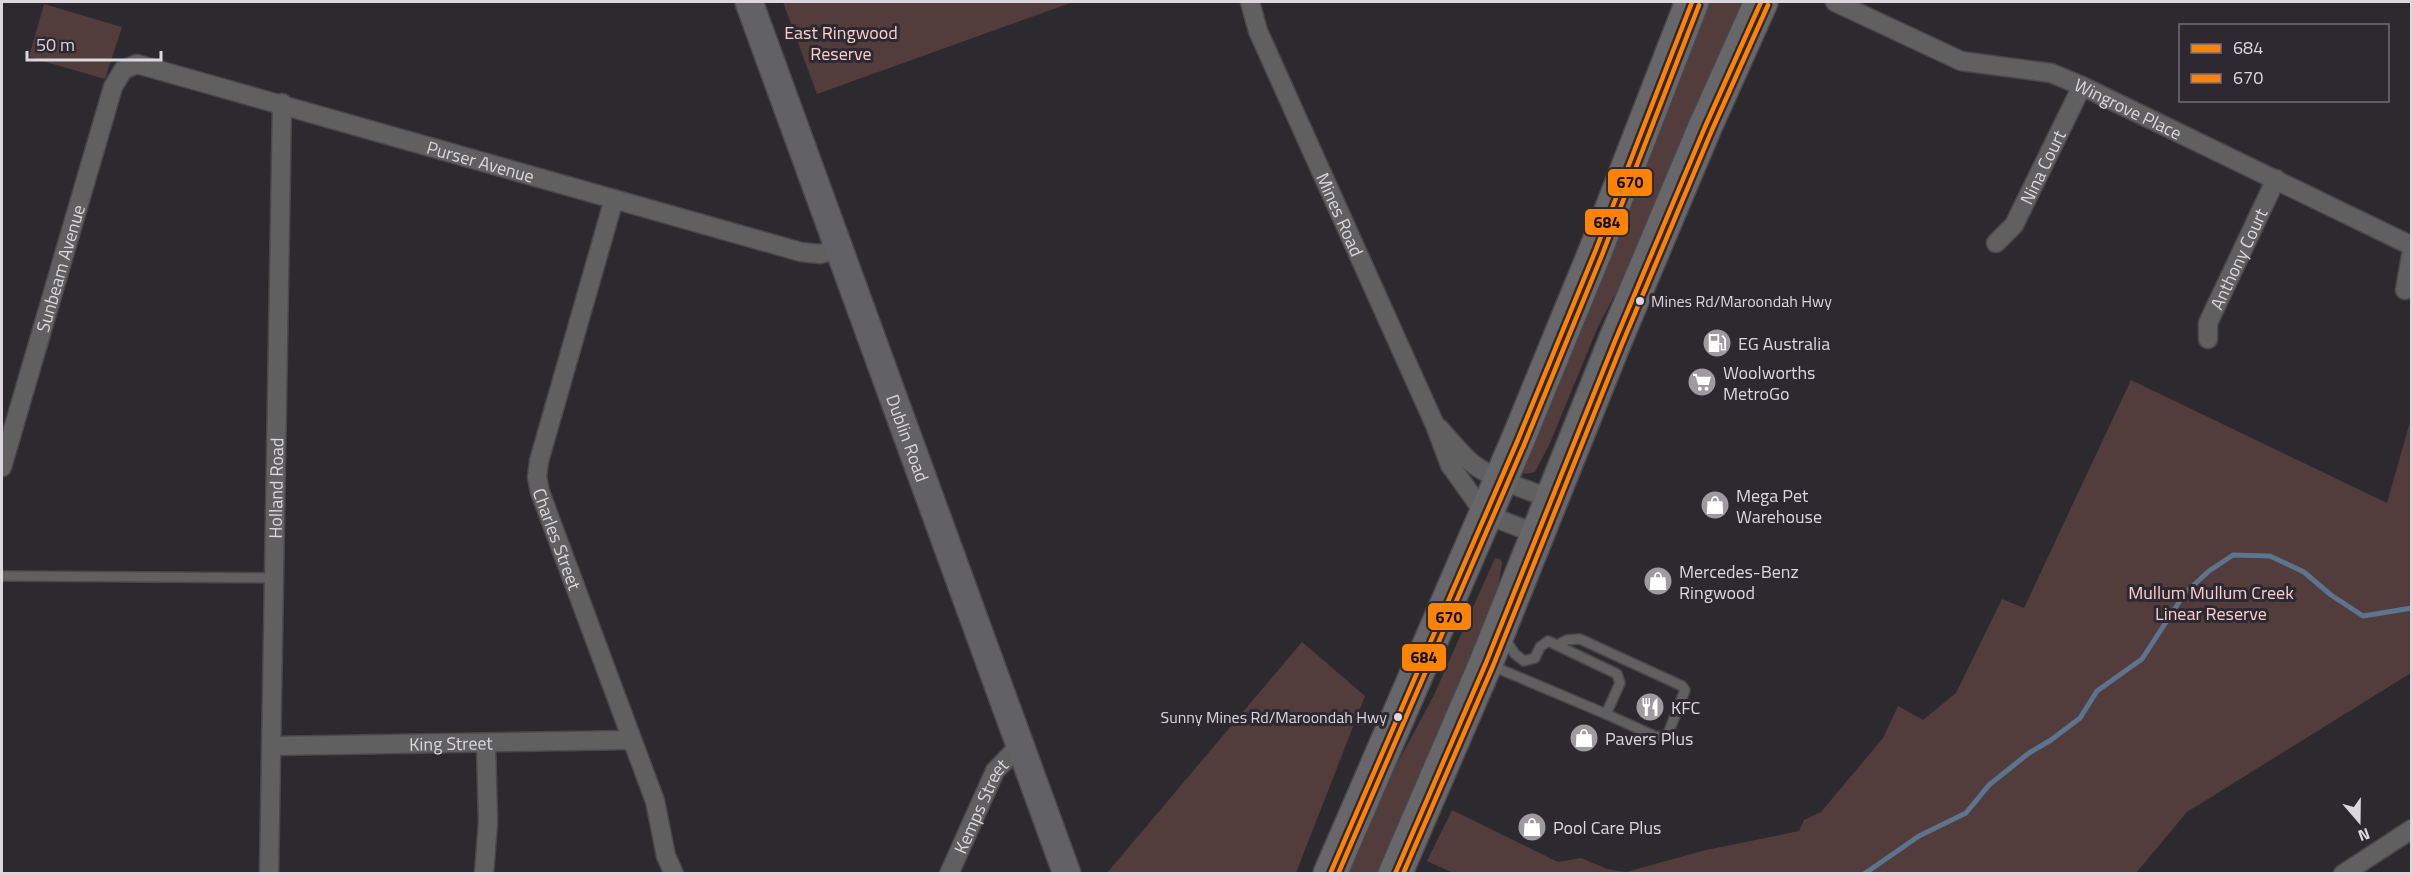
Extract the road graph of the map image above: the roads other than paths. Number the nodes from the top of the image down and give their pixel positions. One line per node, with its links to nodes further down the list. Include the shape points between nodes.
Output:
1 (749, 2): 13 (main road, Dublin Road)
2 (1250, 2): 16 (street, Mines Road, via 1258,31)
3 (1692, 2): 18 (highway)
4 (1761, 2): 19 (highway, via 1691,159)
5 (1835, 2): 7 (street, Wingrove Place, via 1961,61 2051,73)
6 (123, 70): 8 (street, Purser Avenue, via 145,65); 17 (street, Sunbeam Avenue, via 113,87)
7 (2082, 86): 9 (street, Wingrove Place); 11 (street, Nina Court, via 2014,225)
8 (282, 104): 10 (street, Purser Avenue); 23 (street, Holland Road)
9 (2276, 179): 12 (street, Wingrove Place); 15 (street, Anthony Court, via 2208,323)
10 (614, 199): 13 (street, Purser Avenue, via 801,252 820,254); 28 (street, Charles Street, via 537,477)
11 (1996, 243)
12 (2412, 248): 14 (street, Wingrove Place)
13 (839, 249): 30 (main road, Dublin Road)
14 (2405, 290)
15 (2208, 339)
16 (1435, 425): 18 (street, Mines Road, via 1468,460); 20 (street, Mines Road, via 1450,465)
17 (2, 467)
18 (1501, 479): 19 (street, Mines Road); 20 (highway)
19 (1551, 499): 21 (highway)
20 (1485, 514): 21 (street); 39 (highway)
21 (1537, 534): 24 (highway)
22 (2, 576): 23 (lane)
23 (274, 578): 31 (street, Holland Road)
24 (1499, 629): 25 (lane, via 1524,661 1535,658 1548,641); 26 (highway)
25 (1557, 645): 27 (lane, via 1617,674 1620,683); 27 (lane, via 1580,639 1685,690 1668,734 1663,737)
26 (1486, 663): 27 (lane); 40 (highway)
27 (1606, 714)
28 (631, 740): 29 (street, King Street); 36 (street, Charles Street, via 655,801 666,856)
29 (486, 744): 31 (street, King Street); 35 (street, via 488,822)
30 (1020, 745): 37 (street, Kemps Street, via 995,771); 38 (main road, Dublin Road)
31 (271, 746): 34 (street, Holland Road)
32 (2412, 829): 33 (street)
33 (2351, 871)
34 (269, 873)
35 (484, 873)
36 (674, 873)
37 (949, 873)
38 (1067, 873)
39 (1330, 873)
40 (1395, 873)

